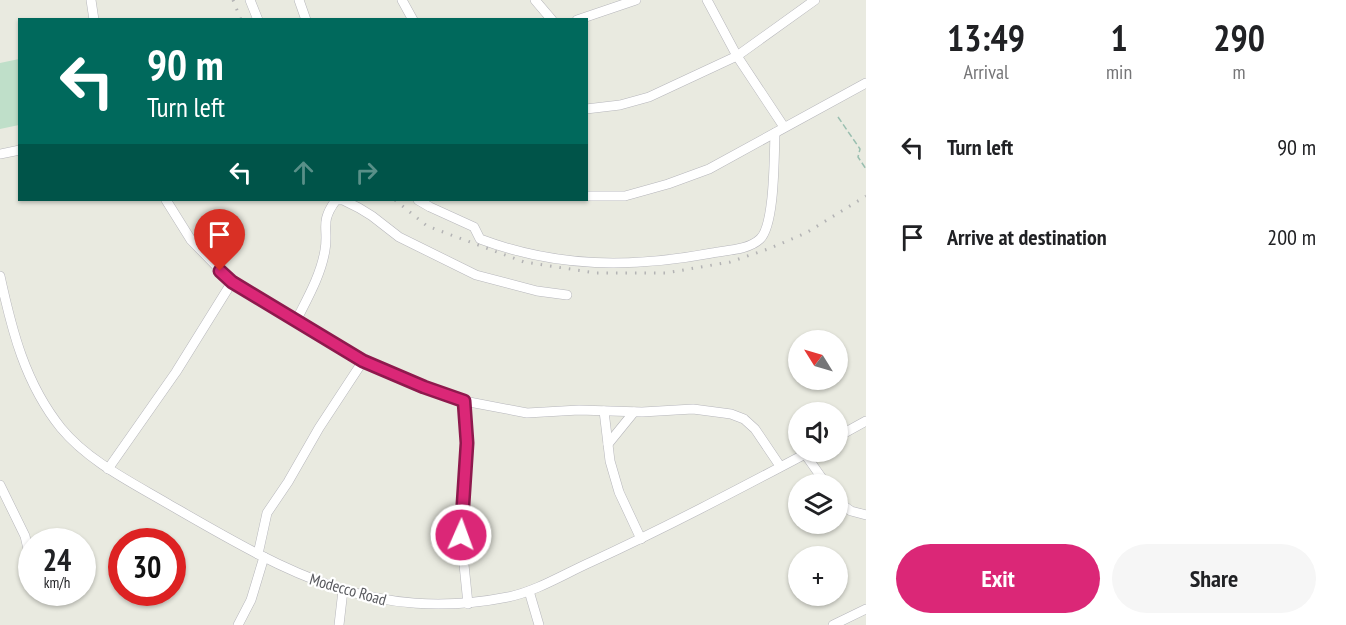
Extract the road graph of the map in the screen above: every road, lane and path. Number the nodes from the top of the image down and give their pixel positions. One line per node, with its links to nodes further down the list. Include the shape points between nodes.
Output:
1 (91, 0): 11 (street)
2 (250, 0): 12 (street)
3 (299, 0): 13 (street)
4 (402, 0): 14 (street)
5 (535, 0): 15 (street)
6 (636, 0): 16 (street)
7 (707, 0): 17 (street)
8 (799, 0): 10 (street)
9 (815, 0): 10 (street)
10 (804, 9): 17 (street)
11 (94, 18)
12 (257, 18)
13 (305, 18)
14 (412, 18)
15 (550, 18)
16 (583, 18)
17 (737, 56): 19 (street, via 649,97); 21 (street)
18 (866, 83): 21 (street)
19 (588, 109)
20 (838, 117): 25 (path, via 860,149 858,157)
21 (784, 127): 22 (street)
22 (775, 133): 26 (street, via 710,169 668,184 625,196); 29 (street, via 770,216 760,239 747,247 670,261 618,264 553,260 480,239 474,227)
23 (18, 150): 24 (street)
24 (0, 153)
25 (866, 168)
26 (588, 196)
27 (167, 201): 32 (street, via 191,240)
28 (344, 201): 33 (street, via 399,237 476,275)
29 (420, 201)
30 (330, 204): 34 (street, via 324,226 326,249)
31 (0, 276): 44 (street, Modecco Road, via 20,356 41,401 74,443)
32 (232, 282): 34 (street); 44 (street, via 176,372)
33 (567, 295)
34 (296, 321): 35 (street)
35 (363, 361): 36 (street); 50 (street, via 267,513)
36 (464, 401): 37 (street, via 527,413); 53 (street, via 467,443 461,535)
37 (603, 411): 38 (street); 41 (street)
38 (634, 412): 41 (street); 43 (street, via 693,409 739,416 755,429)
39 (866, 422): 40 (street)
40 (848, 431)
41 (608, 444): 49 (street, via 618,492)
42 (788, 462): 43 (street, Modecco Road)
43 (780, 466): 49 (street, Modecco Road)
44 (108, 468): 50 (street, Modecco Road)
45 (0, 485): 48 (street)
46 (848, 509): 47 (street)
47 (866, 515)
48 (21, 528)
49 (641, 539): 52 (street, Modecco Road)
50 (261, 556): 51 (street, Modecco Road); 55 (street, via 251,600)
51 (343, 590): 53 (street, Modecco Road, via 397,603); 56 (street)
52 (529, 591): 53 (street, Modecco Road); 57 (street)
53 (468, 604)
54 (866, 609): 58 (street)
55 (238, 625)
56 (339, 625)
57 (539, 625)
58 (833, 625)

